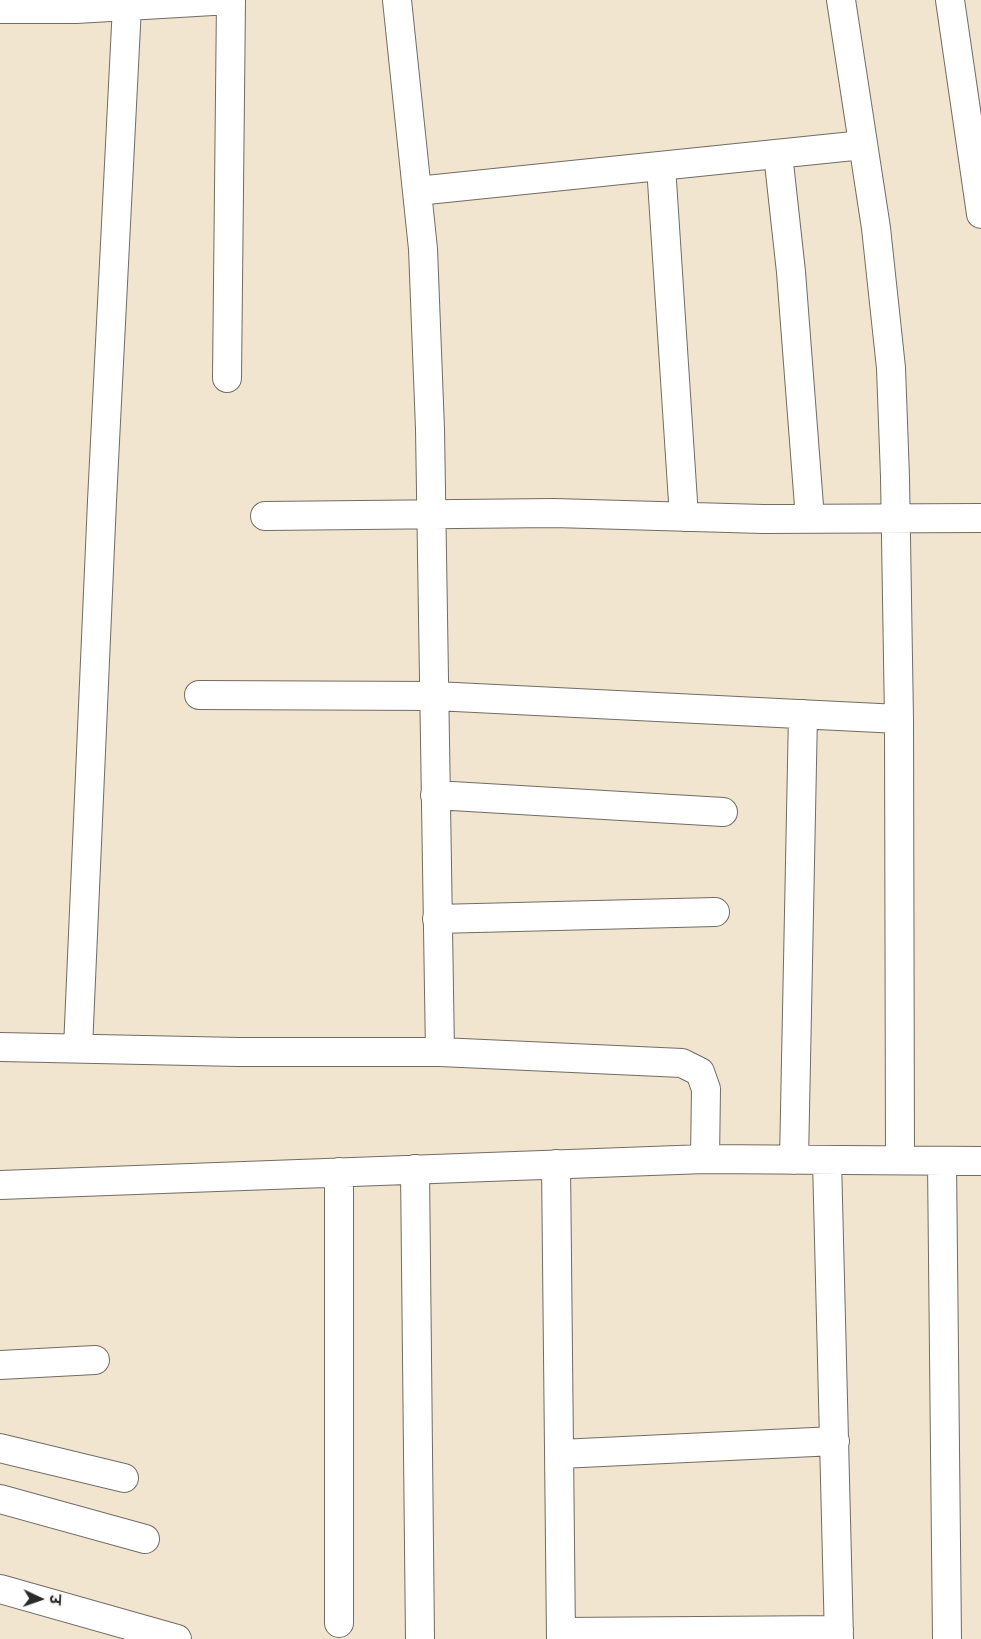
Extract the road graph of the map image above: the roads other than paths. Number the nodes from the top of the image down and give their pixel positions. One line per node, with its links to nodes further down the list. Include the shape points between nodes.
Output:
1 (230, 0): 5 (street); 12 (street)
2 (397, 0): 10 (street)
3 (841, 0): 7 (street)
4 (950, 0): 11 (street)
5 (127, 6): 6 (street); 28 (street)
6 (0, 9)
7 (863, 145): 8 (street); 18 (street, via 876,228 891,368)
8 (778, 154): 9 (street); 17 (street)
9 (661, 166): 10 (street); 15 (street)
10 (417, 191): 13 (street, via 423,259)
11 (981, 214)
12 (227, 378)
13 (433, 514): 14 (street); 15 (street); 20 (street)
14 (265, 516)
15 (684, 517): 17 (street)
16 (981, 518): 18 (street)
17 (810, 519): 18 (street)
18 (894, 519): 22 (street)
19 (199, 695): 20 (street)
20 (434, 696): 21 (street); 23 (street)
21 (803, 714): 22 (street); 31 (street)
22 (899, 719): 33 (street)
23 (435, 795): 24 (street); 26 (street)
24 (724, 812)
25 (715, 912): 26 (street)
26 (437, 919): 29 (street)
27 (0, 1047): 28 (street)
28 (78, 1048): 29 (street)
29 (440, 1052): 30 (street, via 682,1063 700,1072 706,1089)
30 (705, 1159): 31 (street); 36 (street)
31 (794, 1160): 32 (street)
32 (827, 1160): 33 (street); 42 (street)
33 (900, 1160): 35 (street)
34 (981, 1161): 35 (street)
35 (942, 1162): 54 (street)
36 (556, 1164): 37 (street); 44 (street)
37 (415, 1169): 38 (street); 53 (street)
38 (339, 1172): 39 (street); 49 (street)
39 (0, 1185)
40 (95, 1360): 41 (street)
41 (0, 1365)
42 (835, 1441): 44 (street); 50 (street)
43 (0, 1448): 45 (street)
44 (560, 1454): 51 (street)
45 (124, 1478)
46 (0, 1499): 47 (street)
47 (144, 1539)
48 (0, 1590): 52 (street)
49 (338, 1623)
50 (839, 1634): 51 (street)
51 (561, 1636)
52 (177, 1639)
53 (420, 1639)
54 (946, 1639)

